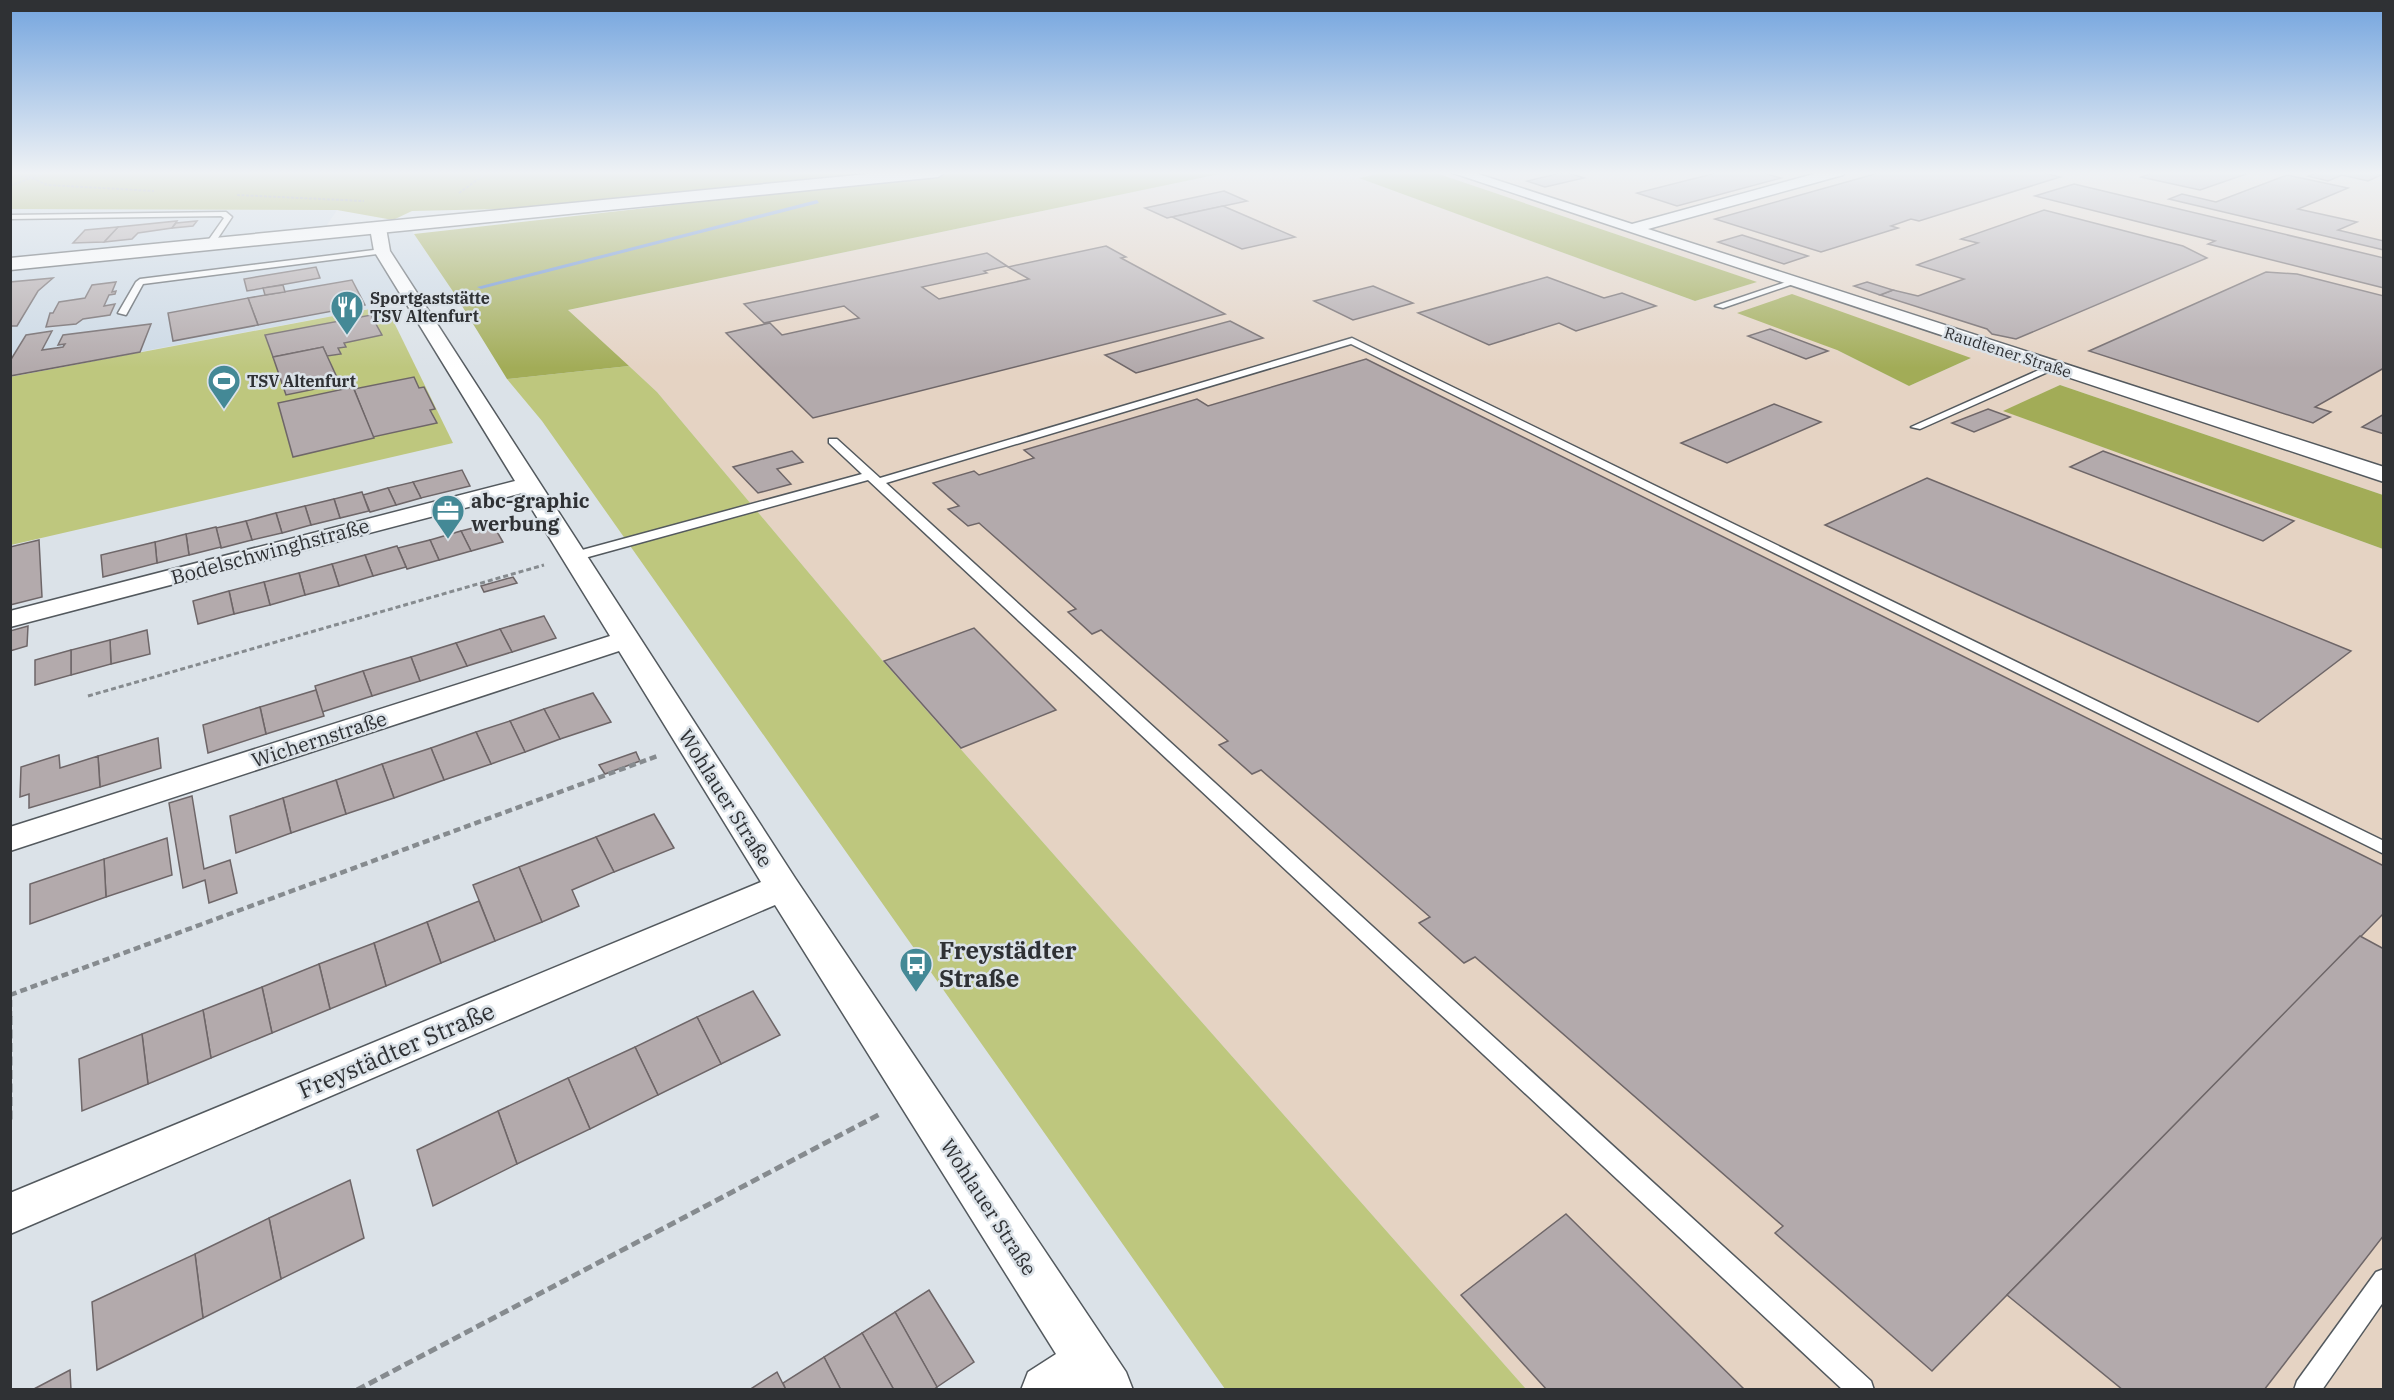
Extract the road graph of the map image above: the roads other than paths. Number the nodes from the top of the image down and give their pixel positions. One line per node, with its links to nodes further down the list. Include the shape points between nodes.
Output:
1 (214, 237): 5 (lane)
2 (402, 237): 4 (main road)
3 (1657, 237): 7 (street, Raudtener Straße)
4 (380, 240): 5 (main road); 9 (lane, via 140,282); 15 (street, Wohlauer Straße)
5 (209, 245): 6 (main road)
6 (10, 264)
7 (1795, 282): 8 (lane); 10 (street, Raudtener Straße)
8 (1720, 306)
9 (123, 313)
10 (2054, 367): 11 (lane); 13 (street, Raudtener Straße)
11 (1916, 427)
12 (834, 441): 14 (lane)
13 (2384, 475)
14 (874, 479): 16 (lane); 20 (lane, via 1352,341); 26 (lane)
15 (530, 484): 16 (street, Wohlauer Straße); 17 (street, Bodelschwinghstraße)
16 (576, 556): 18 (street, Wohlauer Straße)
17 (10, 619)
18 (628, 639): 19 (street, Wichernstraße); 21 (street, Wohlauer Straße)
19 (10, 839)
20 (2384, 848)
21 (782, 887): 22 (street, Freystädter Straße); 24 (street, Wohlauer Straße)
22 (10, 1214)
23 (2384, 1280): 27 (lane)
24 (1098, 1375): 25 (street, Wohlauer Straße)
25 (1047, 1389)
26 (1862, 1389)
27 (2306, 1389)

